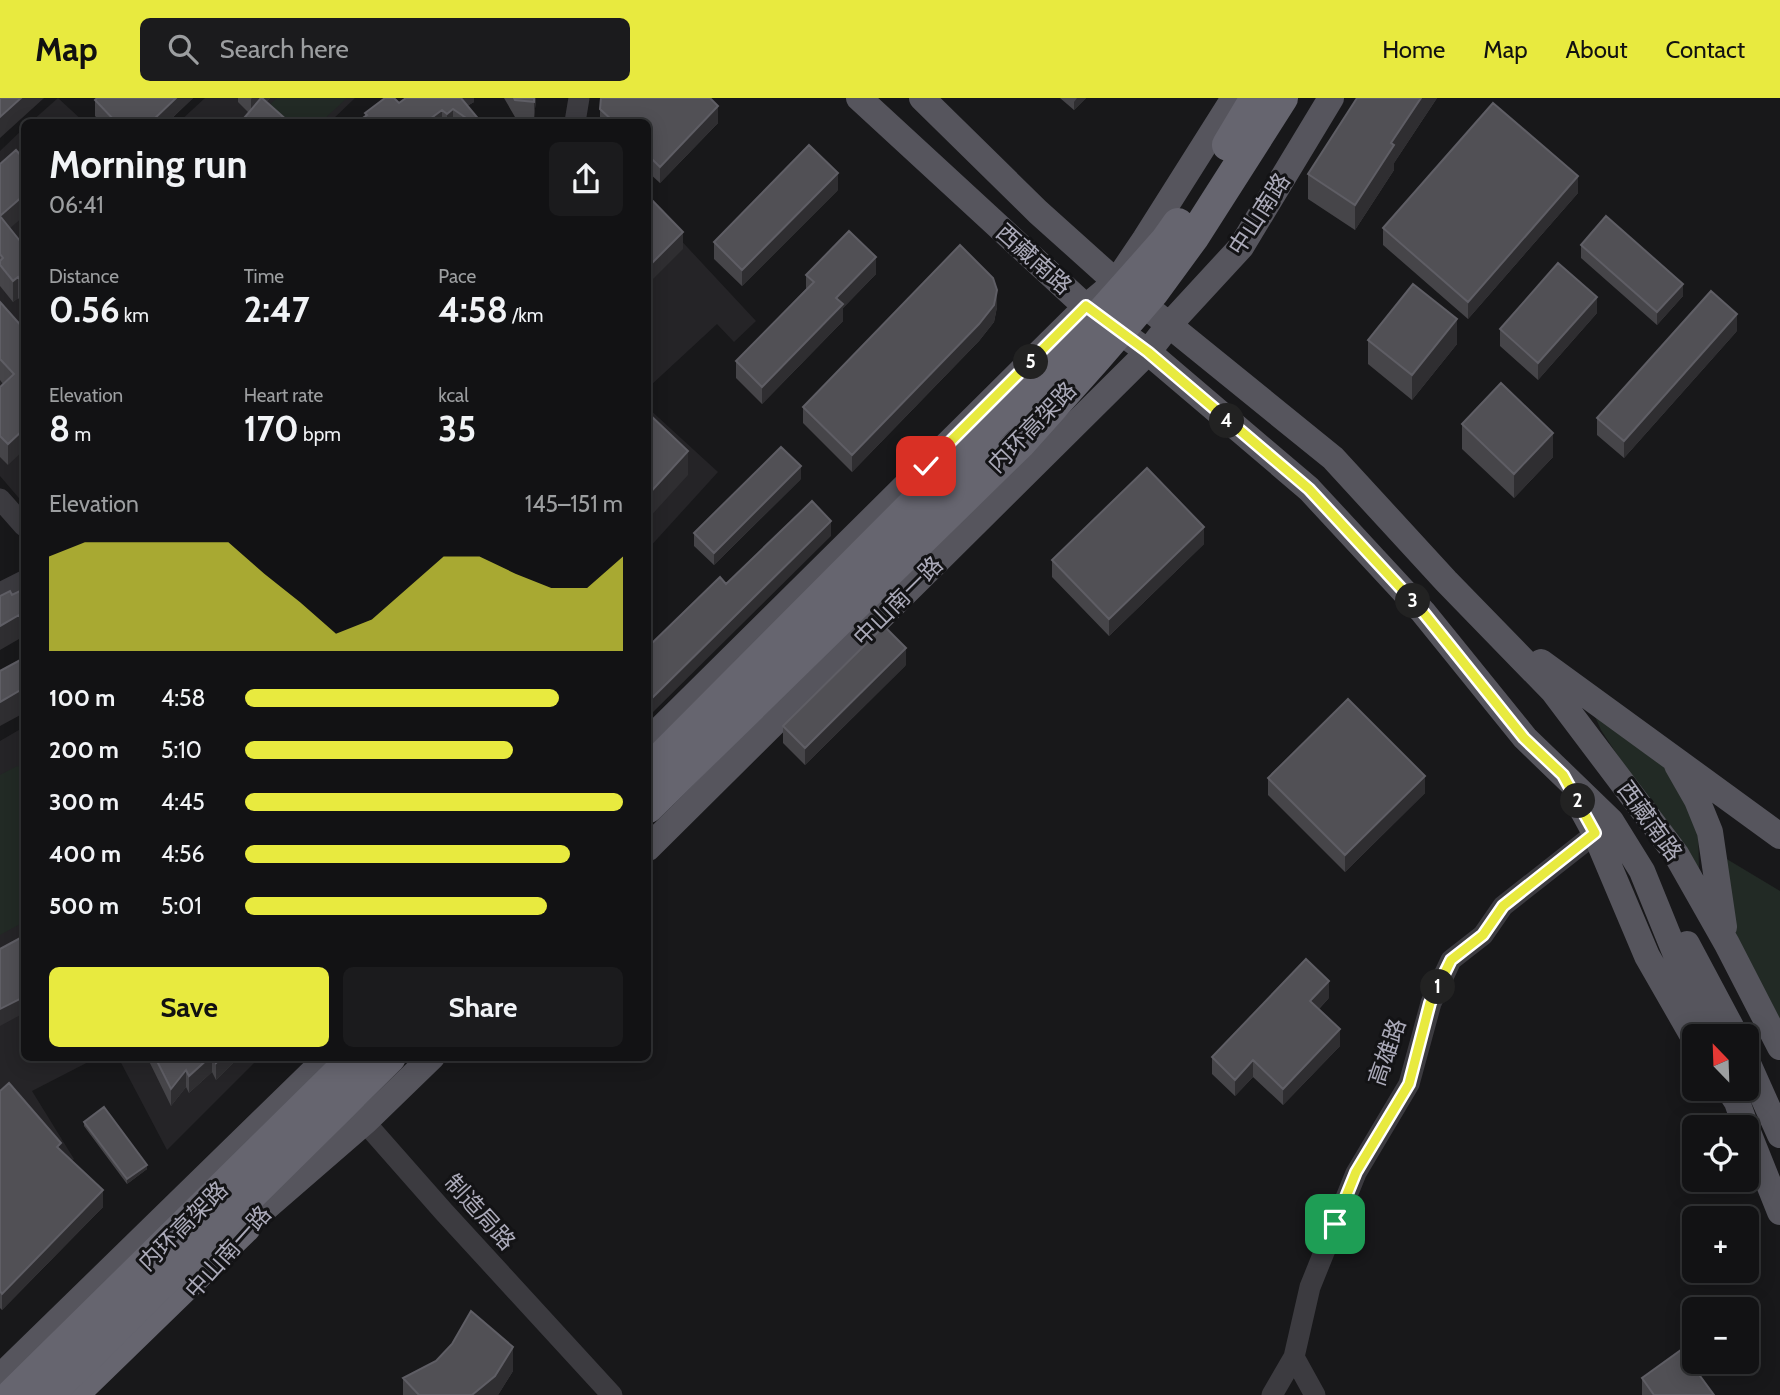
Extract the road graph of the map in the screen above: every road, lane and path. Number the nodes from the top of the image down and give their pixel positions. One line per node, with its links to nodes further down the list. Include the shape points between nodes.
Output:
1 (579, 98): 8 (street)
2 (859, 98): 10 (main road, 西藏南路)
3 (922, 98): 9 (main road, 西藏南路)
4 (1234, 98): 9 (main road)
5 (1256, 98): 20 (highway, 内环高架路, bridge, via 1205,186 1166,241 1086,331)
6 (1282, 98): 21 (highway, 内环高架路, bridge, via 1194,236 1088,368 1020,443)
7 (1331, 98): 11 (main road, 中山南路, via 1241,247)
8 (576, 119)
9 (1116, 282): 10 (main road); 11 (main road, 西藏南路)
10 (1086, 306): 12 (main road, 西藏南路); 18 (main road)
11 (1169, 325): 12 (main road, 中山南路); 17 (main road, 西藏南路, via 1333,457)
12 (1148, 352): 22 (main road, 西藏南路, via 1309,489 1423,612); 24 (main road, 中山南一路)
13 (0, 499): 14 (street)
14 (21, 523)
15 (21, 582): 16 (street)
16 (0, 593)
17 (1484, 620): 19 (main road, 西藏南路); 26 (main road, 西藏南路, via 1553,691 1641,807 1676,854)
18 (651, 738)
19 (1674, 760): 23 (main road, 西藏南路); 26 (main road, via 1710,832)
20 (651, 768)
21 (651, 804)
22 (1603, 827): 25 (main road, 西藏南路); 27 (main road, 西藏南路, via 1647,956); 42 (street, 高雄路, via 1503,906 1483,935 1451,960 1430,1003 1409,1084 1356,1172 1310,1287)
23 (1780, 836)
24 (651, 845)
25 (1642, 871): 28 (main road, 西藏南路); 29 (main road)
26 (1727, 944): 30 (main road, 西藏南路)
27 (1686, 1024)
28 (1704, 1024)
29 (1730, 1024)
30 (1780, 1047)
31 (320, 1061): 43 (main road)
32 (323, 1061): 37 (street, 制造局路, via 341,1097)
33 (351, 1061): 44 (highway, 内环高架路, bridge)
34 (386, 1061): 45 (highway, 内环高架路, bridge)
35 (428, 1061): 37 (main road, 中山南一路)
36 (1759, 1088): 38 (main road)
37 (366, 1121): 41 (main road, 中山南一路); 49 (street, 制造局路)
38 (1780, 1135)
39 (1759, 1160): 40 (main road)
40 (1780, 1212)
41 (246, 1227): 46 (main road, via 178,1279); 47 (highway); 48 (main road, 中山南一路, via 239,1246)
42 (1294, 1357): 50 (street, 高雄路); 51 (street)
43 (0, 1377)
44 (12, 1395)
45 (48, 1395)
46 (61, 1395)
47 (72, 1395)
48 (89, 1395)
49 (612, 1395)
50 (1272, 1395)
51 (1315, 1395)

